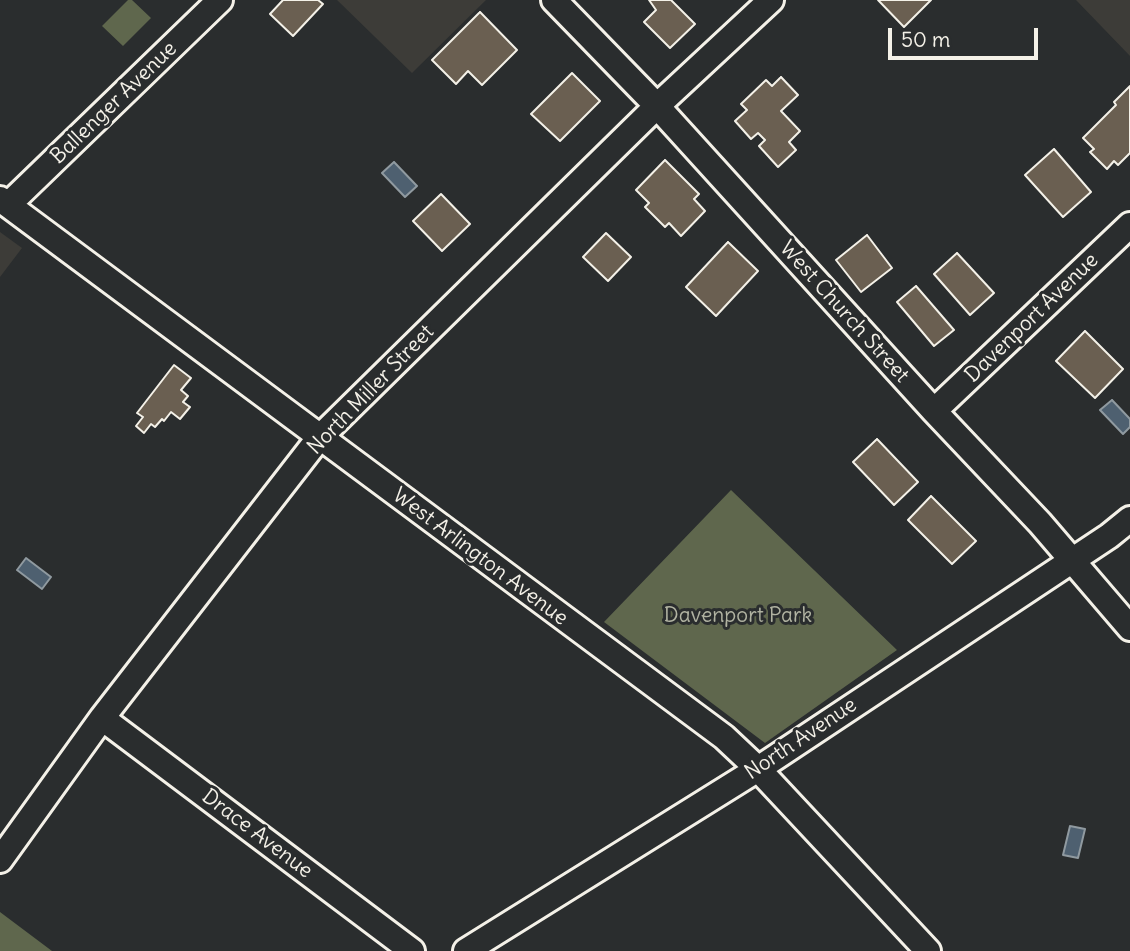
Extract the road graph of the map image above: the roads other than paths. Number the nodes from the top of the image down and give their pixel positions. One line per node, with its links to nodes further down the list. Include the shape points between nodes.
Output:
1 (220, 0): 5 (street, Ballenger Avenue)
2 (554, 0): 4 (street, West Church Street)
3 (771, 0): 4 (street, North Miller Street)
4 (657, 106): 7 (street, West Church Street); 8 (street, North Miller Street)
5 (4, 202): 8 (street, West Arlington Avenue)
6 (1130, 225): 7 (street, Davenport Avenue)
7 (934, 411): 10 (street, West Church Street)
8 (319, 438): 12 (street, North Miller Street); 13 (street, West Arlington Avenue, via 724,737)
9 (1130, 519): 10 (street, North Avenue)
10 (1073, 559): 11 (street, West Church Street); 13 (street, North Avenue)
11 (1130, 628)
12 (102, 718): 14 (street, North Miller Street); 15 (street, Drace Avenue)
13 (758, 769): 16 (street, North Avenue); 17 (street, West Arlington Avenue)
14 (0, 860)
15 (412, 951)
16 (466, 951)
17 (928, 951)

